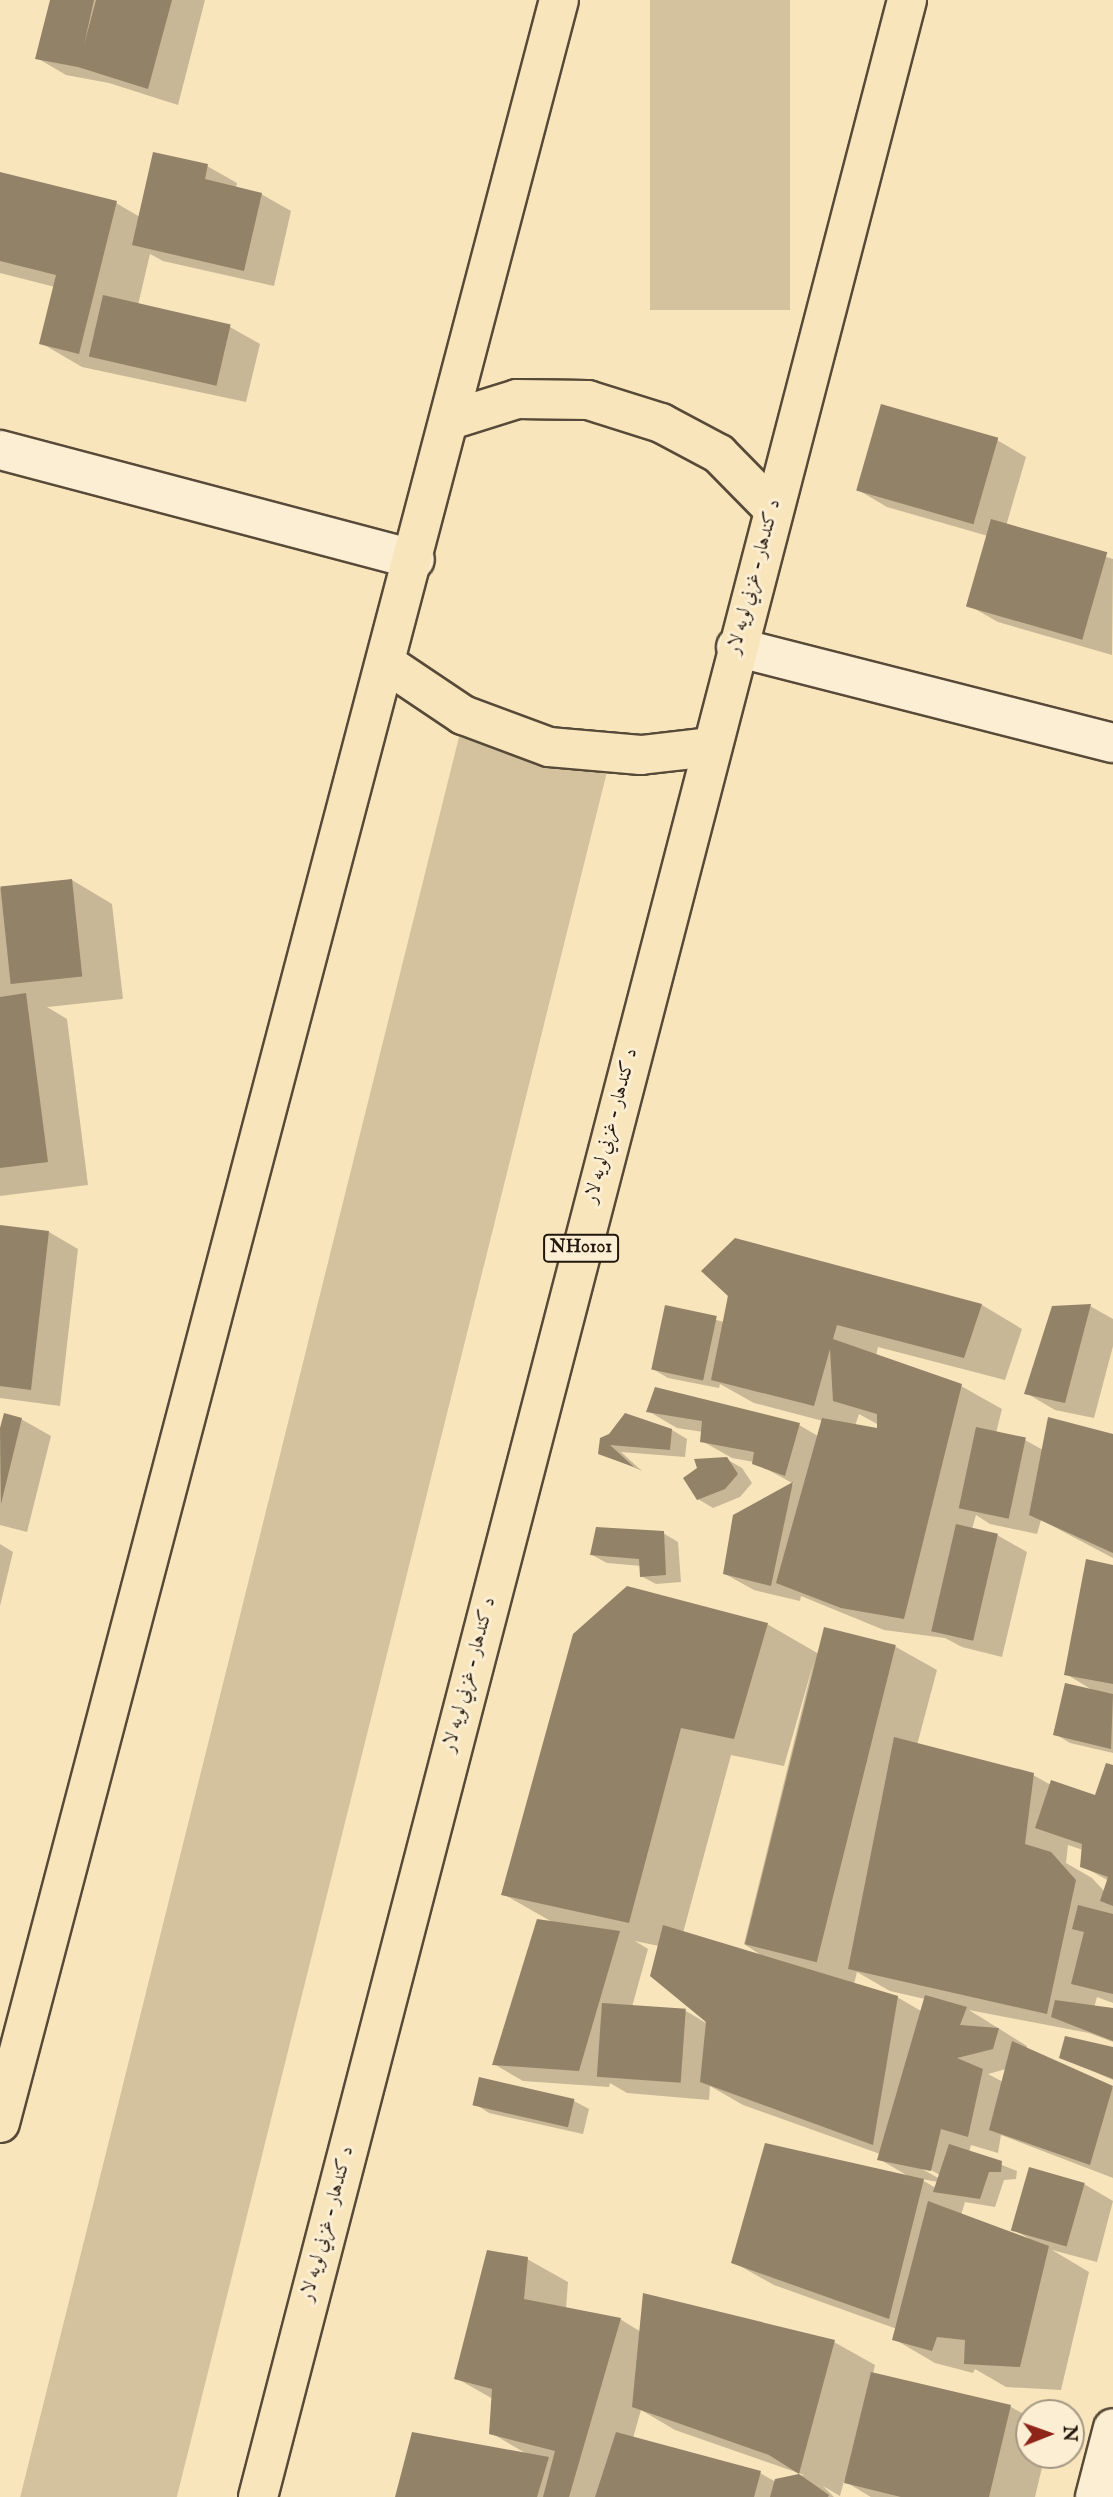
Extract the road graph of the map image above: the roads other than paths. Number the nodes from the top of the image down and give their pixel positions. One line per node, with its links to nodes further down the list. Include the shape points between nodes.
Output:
1 (559, 0): 3 (highway)
2 (907, 0): 5 (highway, د کندهار - غزني لويه لار / NH0101)
3 (450, 420): 5 (highway, via 517,399 588,400 661,423 719,454); 6 (highway)
4 (0, 450): 6 (street)
5 (773, 509): 7 (highway, د کندهار - غزني لويه لار / NH0101)
6 (415, 560): 8 (highway)
7 (736, 648): 9 (street); 10 (highway, د کندهار - غزني لويه لار / NH0101)
8 (387, 664): 10 (highway, via 463,715 550,747 640,755); 11 (highway)
9 (1113, 743)
10 (710, 747): 13 (highway, د کندهار - غزني لويه لار / NH0101)
11 (0, 2123)
12 (1113, 2428): 14 (street)
13 (258, 2497)
14 (1095, 2497)

